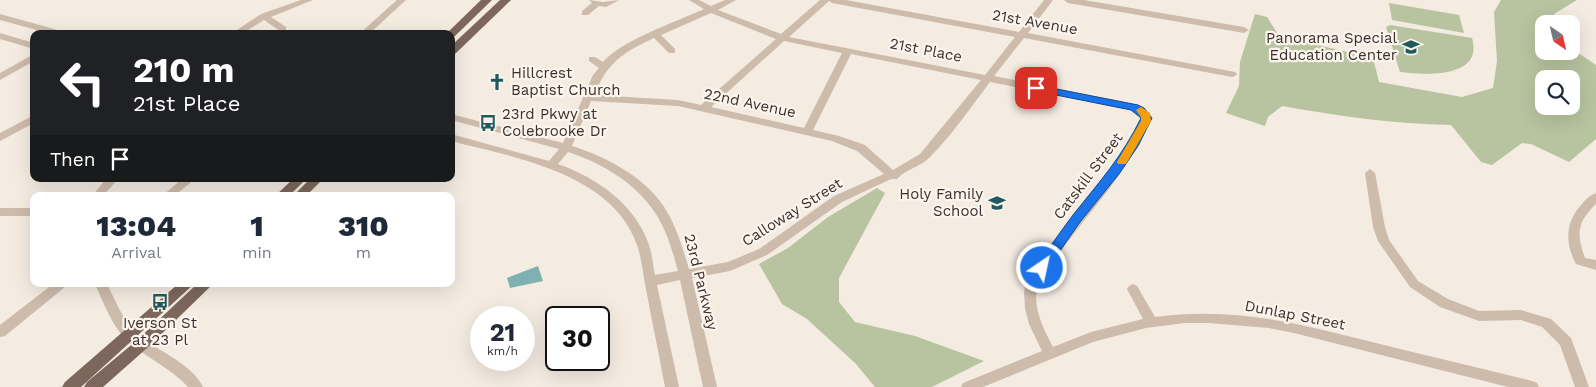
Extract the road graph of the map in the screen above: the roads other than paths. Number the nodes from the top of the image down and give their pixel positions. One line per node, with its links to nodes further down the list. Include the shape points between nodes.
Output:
1 (309, 0): 15 (street)
2 (402, 0): 20 (street)
3 (487, 0): 21 (main road)
4 (506, 0): 28 (main road)
5 (615, 0): 12 (street)
6 (693, 0): 13 (street, 21st Place)
7 (732, 0): 13 (street)
8 (825, 0): 26 (street)
9 (832, 0): 24 (street, 21st Avenue)
10 (1049, 0): 24 (street, Calloway Street)
11 (1068, 0): 22 (street)
12 (598, 3): 14 (street)
13 (711, 10): 23 (street); 26 (street, 21st Place)
14 (585, 13)
15 (264, 16): 17 (street); 19 (street)
16 (0, 17): 18 (street)
17 (283, 29)
18 (47, 30)
19 (242, 30)
20 (368, 30)
21 (455, 30)
22 (1244, 30)
23 (656, 35): 29 (street); 33 (street, via 624,50)
24 (1022, 35): 34 (street, 21st Avenue); 36 (street, Calloway Street)
25 (0, 36): 27 (street)
26 (782, 38): 30 (street, 21st Place); 38 (street)
27 (30, 45)
28 (455, 48)
29 (672, 50)
30 (848, 51): 36 (street, 21st Place); 44 (street)
31 (30, 59): 35 (street)
32 (592, 59): 33 (street)
33 (604, 67): 37 (street)
34 (1232, 74)
35 (0, 77)
36 (989, 78): 42 (street, 21st Place, via 1134,107 1146,116); 51 (street, Calloway Street, via 924,156)
37 (588, 98): 38 (street, 22nd Avenue, via 664,102); 48 (street)
38 (704, 108): 44 (street, 22nd Avenue)
39 (455, 118): 41 (street, 23rd Parkway)
40 (30, 120): 45 (street)
41 (472, 123): 43 (street, 23rd Parkway); 46 (street)
42 (1144, 124): 74 (street, Catskill Street, via 1115,172 1058,243 1030,288 1031,306)
43 (494, 128): 47 (street); 48 (street, 23rd Parkway)
44 (807, 131): 51 (street, 22nd Avenue, via 861,148)
45 (0, 138)
46 (455, 138): 47 (street)
47 (480, 145): 49 (street)
48 (566, 147): 49 (street); 64 (street, 23rd Parkway, via 608,164 640,187 671,231)
49 (551, 165): 65 (street, via 600,190 618,206 643,245)
50 (1370, 172): 82 (street, via 1384,241 1421,290 1479,316 1521,315 1546,323 1566,342)
51 (893, 176): 64 (street, Calloway Street, via 838,199 763,252 730,266)
52 (109, 182): 56 (street)
53 (185, 182): 57 (street)
54 (297, 182): 58 (main road)
55 (314, 182): 59 (main road)
56 (101, 192)
57 (172, 192)
58 (285, 192)
59 (303, 192)
60 (1596, 197): 63 (street, via 1577,215 1573,243 1580,261)
61 (0, 212): 62 (street)
62 (30, 212)
63 (1596, 265)
64 (684, 274): 65 (street, Calloway Street); 79 (street, 23rd Parkway)
65 (650, 281): 78 (street)
66 (57, 287): 72 (street)
67 (102, 287): 73 (street, via 120,322)
68 (184, 287): 73 (main road)
69 (202, 287): 73 (main road)
70 (1133, 289): 71 (street)
71 (1151, 322): 74 (street, Dunlap Street, via 1113,330); 81 (street, Dunlap Street, via 1209,318 1269,323)
72 (0, 332)
73 (136, 341): 75 (main road); 76 (main road); 77 (street)
74 (1050, 354): 80 (street, Dunlap Street)
75 (70, 387)
76 (92, 387)
77 (196, 387)
78 (672, 387)
79 (710, 387)
80 (968, 387)
81 (1532, 387)
82 (1582, 387)

